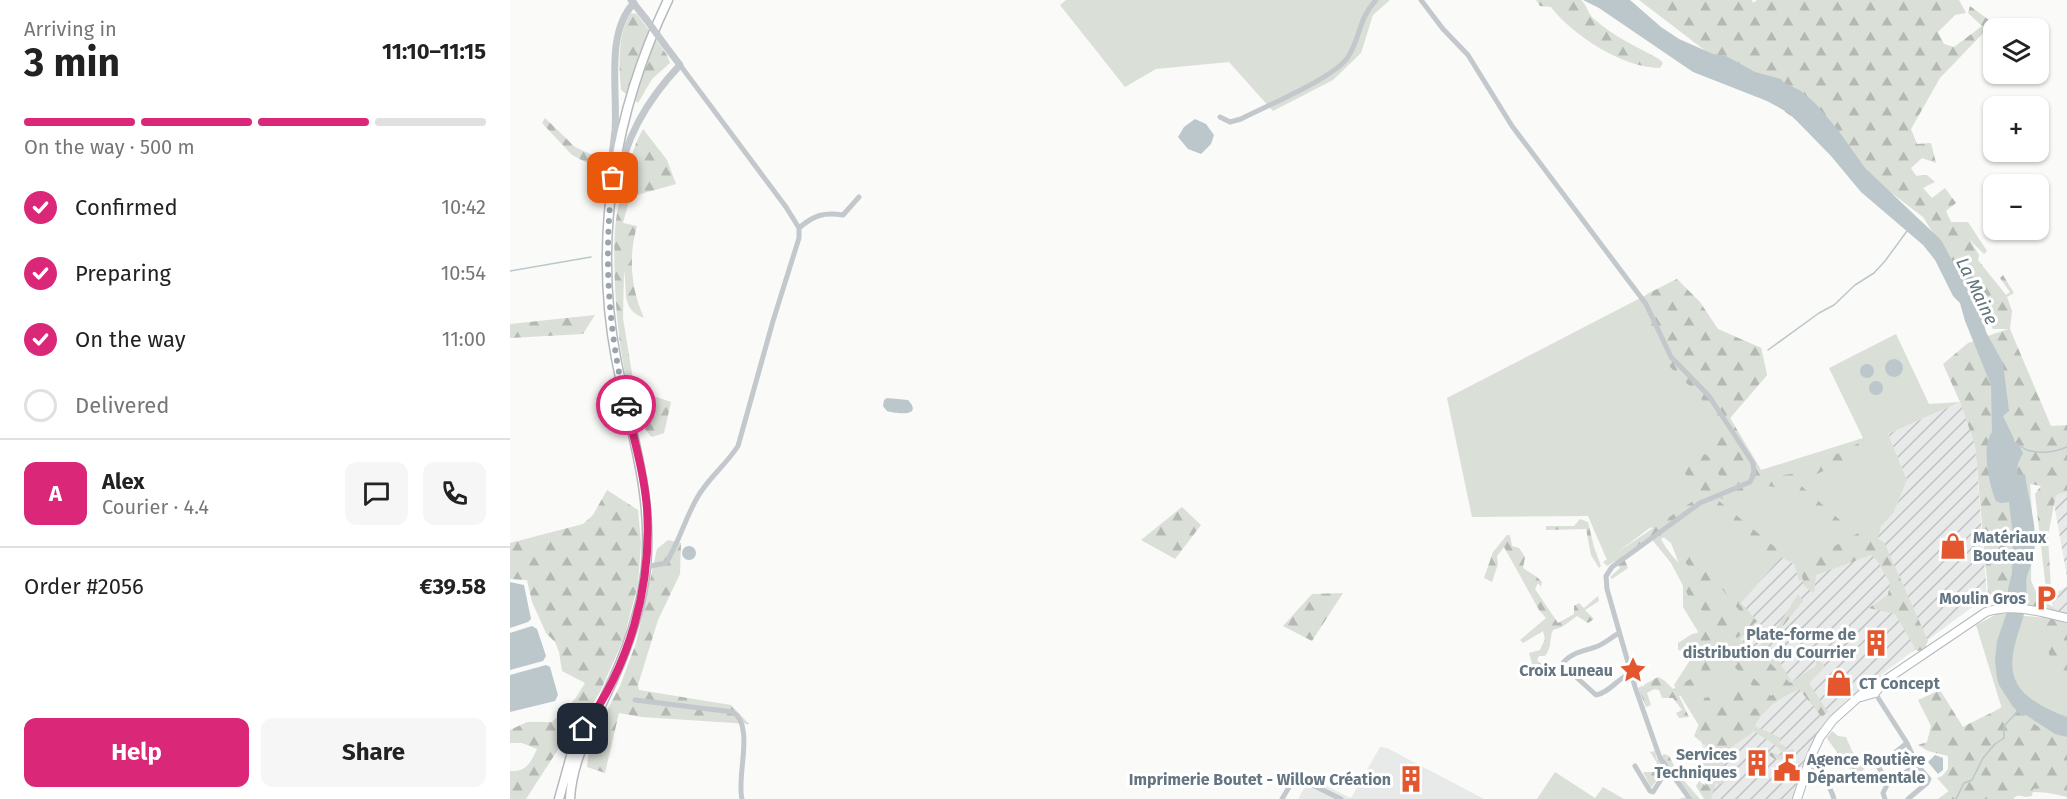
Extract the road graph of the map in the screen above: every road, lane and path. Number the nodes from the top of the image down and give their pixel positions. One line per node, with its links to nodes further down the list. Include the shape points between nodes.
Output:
1 (668, 0): 7 (main road, via 633,89)
2 (1376, 0): 6 (street, via 1364,15 1344,62 1317,81 1241,119 1230,122)
3 (1420, 0): 13 (street, via 1464,50 1512,126 1639,293 1653,314 1671,357 1709,396 1753,463 1750,482 1700,503 1609,570 1607,589)
4 (633, 1): 5 (street, bridge); 7 (street, via 623,18 615,55)
5 (680, 65): 9 (street, via 652,96 635,125); 10 (street)
6 (1220, 117)
7 (610, 196): 9 (main road)
8 (859, 196): 10 (street, via 843,214 816,215)
9 (609, 208): 11 (main road, via 607,270 611,328 643,476)
10 (799, 228): 11 (street, via 741,439 696,498 666,563)
11 (646, 567): 16 (main road, via 634,627)
12 (2067, 618): 15 (main road, via 2031,610 2001,608 1986,612)
13 (1619, 633): 14 (street); 14 (street, via 1563,663 1596,695)
14 (1631, 673): 22 (street)
15 (1873, 690): 18 (street); 21 (main road, via 1829,724)
16 (606, 697): 24 (main road, via 574,746); 25 (main road, via 578,757)
17 (635, 700): 26 (street, via 738,715 744,731)
18 (1908, 743): 19 (street); 23 (street, via 1878,766)
19 (1917, 765): 23 (street); 33 (street, via 1929,779)
20 (1635, 766): 22 (street, via 1653,792)
21 (1806, 768): 30 (main road); 31 (street, via 1818,772)
22 (1667, 770): 29 (street)
23 (1888, 783): 32 (street)
24 (560, 799)
25 (570, 799)
26 (742, 799)
27 (1282, 799): 28 (street, via 1298,778)
28 (1341, 799)
29 (1690, 799)
30 (1797, 799)
31 (1834, 799)
32 (1885, 799)
33 (1908, 799)

